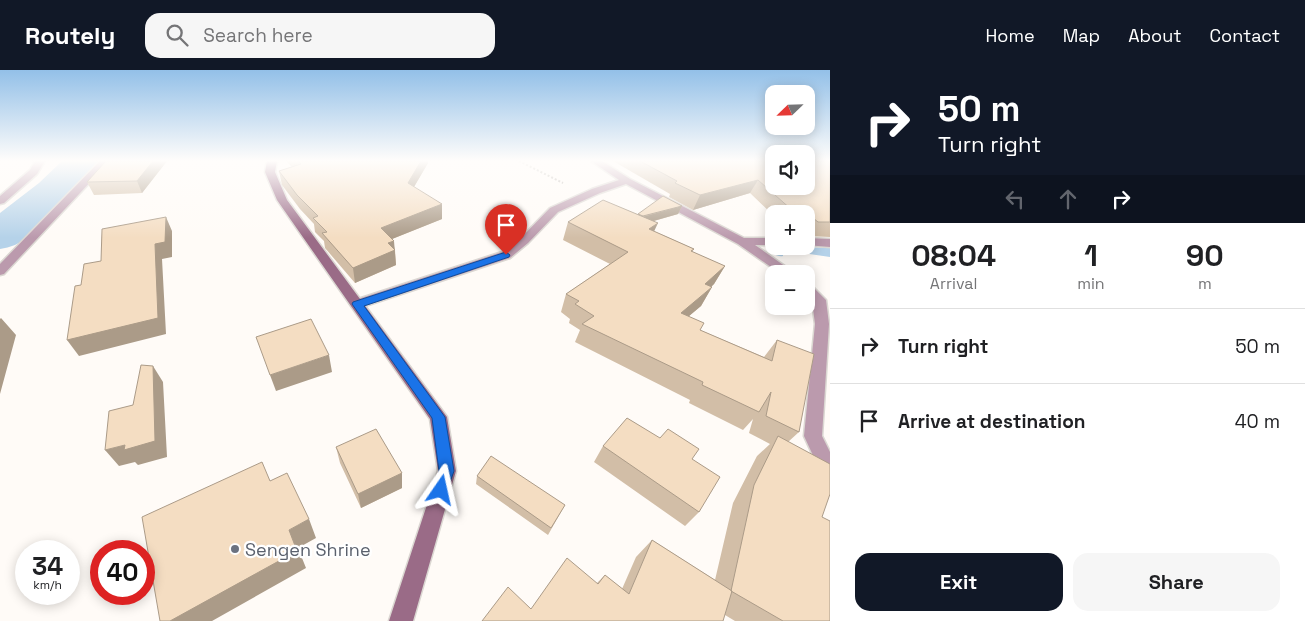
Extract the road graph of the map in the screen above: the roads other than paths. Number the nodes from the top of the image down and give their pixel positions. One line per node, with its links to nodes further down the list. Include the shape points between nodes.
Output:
1 (17, 187): 6 (street)
2 (80, 187): 12 (street)
3 (276, 187): 14 (street, via 282,200)
4 (610, 187): 14 (street, via 554,210 506,255)
5 (638, 187): 8 (street)
6 (0, 201)
7 (765, 241): 8 (street)
8 (742, 242): 11 (street)
9 (815, 242): 10 (street)
10 (830, 243)
11 (776, 265)
12 (0, 271)
13 (815, 297): 15 (street)
14 (357, 304): 17 (street, via 438,417 447,471)
15 (826, 325): 16 (street, via 813,436)
16 (830, 471)
17 (401, 621)

